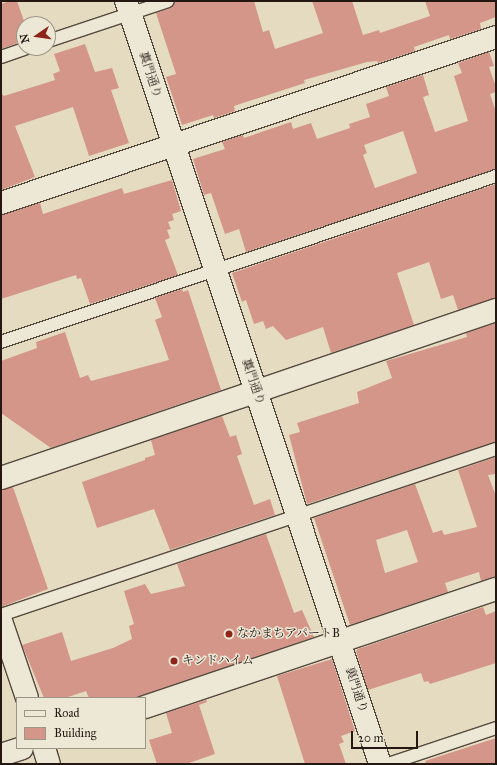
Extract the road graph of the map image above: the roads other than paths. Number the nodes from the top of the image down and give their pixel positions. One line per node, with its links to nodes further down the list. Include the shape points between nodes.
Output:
1 (168, 1): 2 (lane)
2 (128, 7): 4 (lane); 7 (street, 裏門通り)
3 (496, 37): 7 (street)
4 (56, 38)
5 (16, 52): 6 (lane)
6 (1, 57)
7 (173, 145): 9 (street); 10 (street, 裏門通り)
8 (496, 176): 10 (lane)
9 (1, 203)
10 (216, 270): 12 (lane); 13 (street, 裏門通り)
11 (496, 310): 13 (street)
12 (1, 342)
13 (256, 392): 15 (street); 16 (street, 裏門通り)
14 (496, 449): 16 (lane)
15 (1, 478)
16 (298, 515): 18 (lane); 20 (street, 裏門通り)
17 (496, 589): 20 (street)
18 (1, 615)
19 (1, 621): 21 (street)
20 (340, 642): 22 (street); 28 (street, 裏門通り)
21 (27, 697)
22 (146, 707)
23 (496, 728): 29 (lane)
24 (19, 749): 26 (street)
25 (44, 749): 27 (street)
26 (1, 755)
27 (49, 764)
28 (380, 764)
29 (388, 764)

